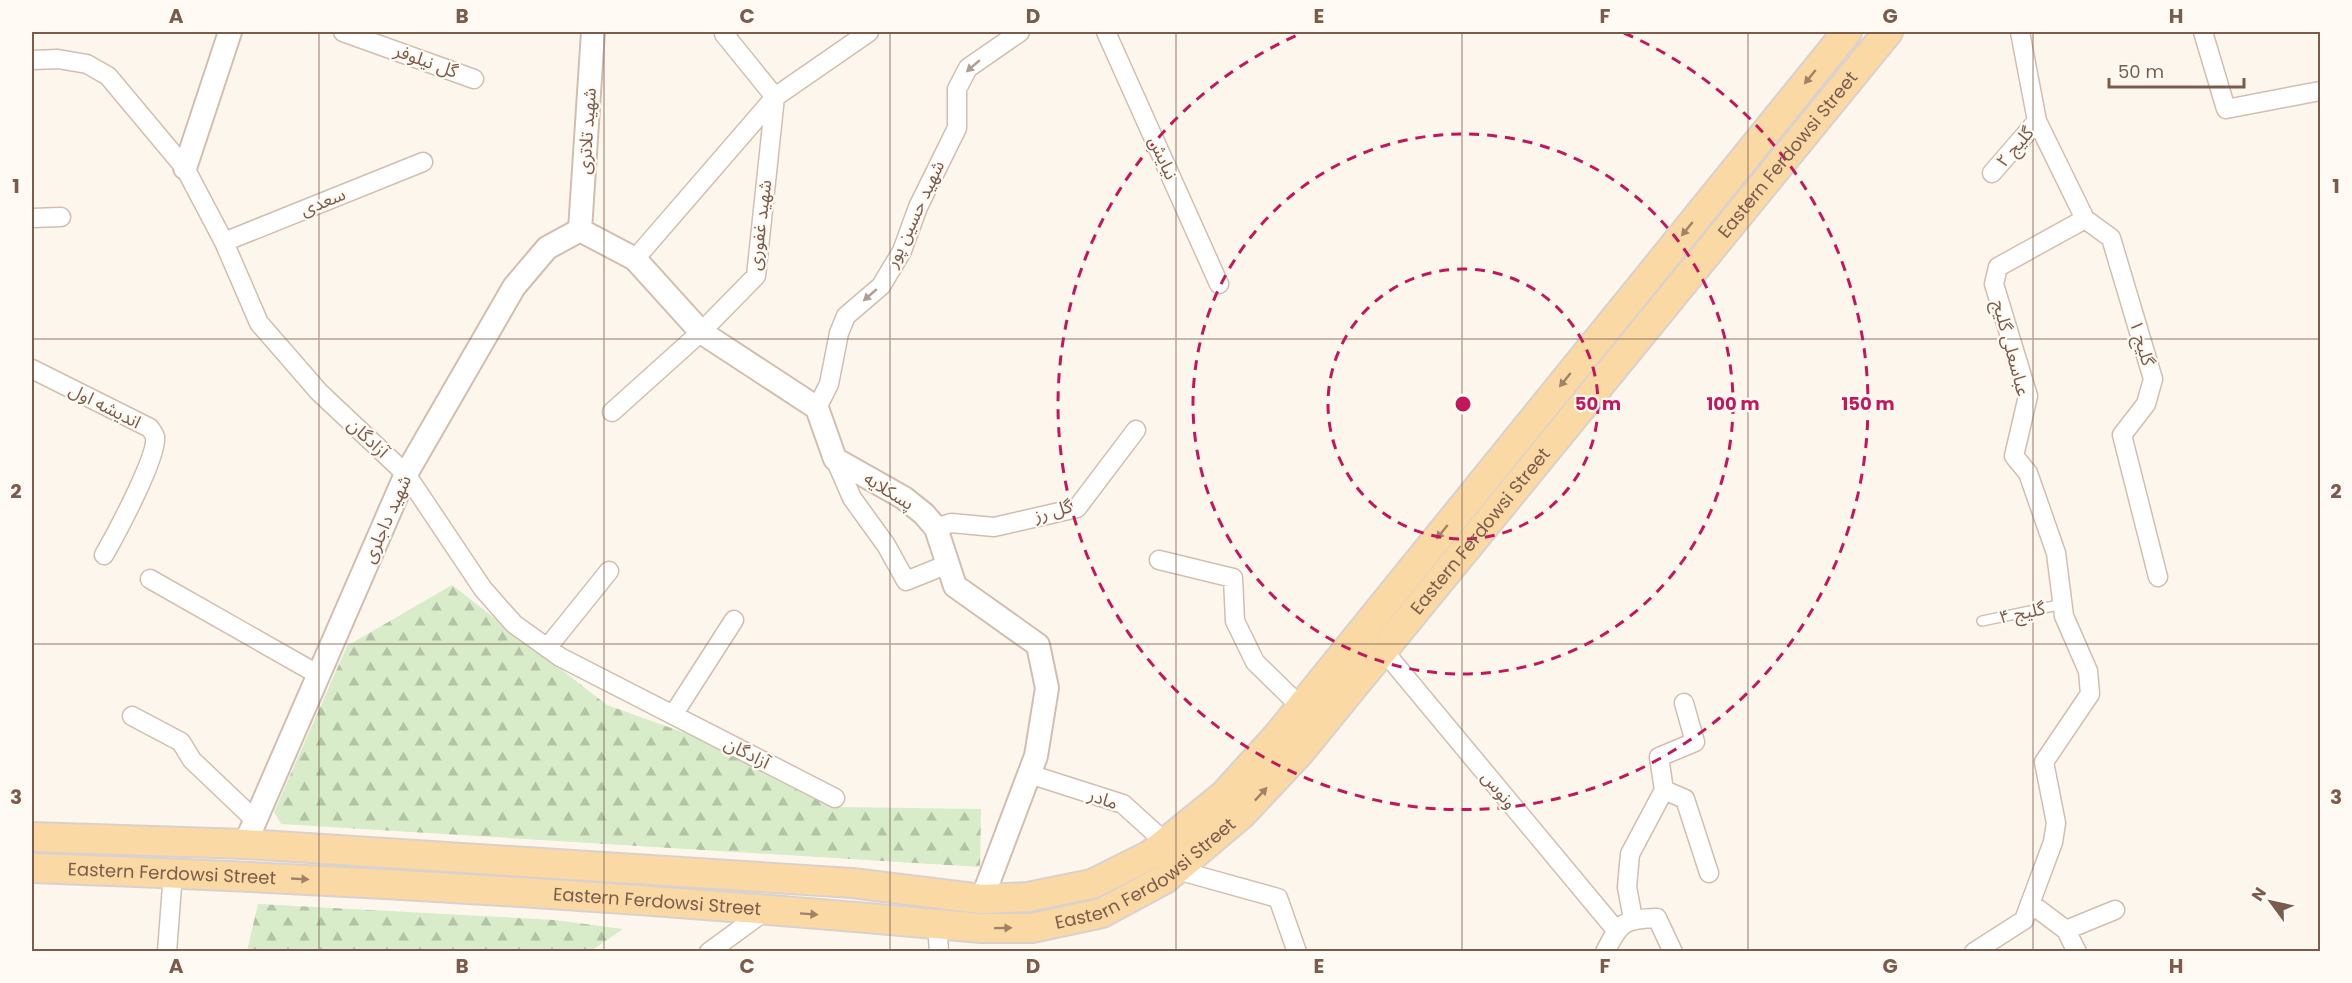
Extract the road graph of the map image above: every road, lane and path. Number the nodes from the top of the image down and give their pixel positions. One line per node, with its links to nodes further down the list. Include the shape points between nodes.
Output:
1 (230, 32): 18 (street)
2 (343, 32): 13 (street, گل نیلوفر)
3 (593, 32): 23 (street, شهید تلاتری)
4 (728, 32): 15 (street, via 724,34)
5 (868, 32): 15 (street)
6 (1020, 32): 29 (street, شهید حسین پور, one-way to 29, via 968,68 957,89 957,128 918,207 902,251 881,286 846,316 829,384)
7 (1106, 32): 26 (street, نیایش)
8 (1847, 32): 48 (main road, Eastern Ferdowsi Street, one-way to 48)
9 (1888, 32): 45 (main road, Eastern Ferdowsi Street)
10 (2020, 32): 16 (street)
11 (2203, 32): 14 (street, via 2226,109)
12 (32, 60): 18 (street, آزادگان, via 87,64 108,76)
13 (474, 79)
14 (2320, 91)
15 (775, 97): 25 (street); 27 (street, شهید غفوری, via 756,276)
16 (2037, 121): 19 (street, گلیج ۲); 22 (street)
17 (423, 162): 24 (street, سعدی)
18 (185, 168): 24 (street, آزادگان)
19 (1992, 173)
20 (61, 217): 21 (street)
21 (32, 218)
22 (2085, 219): 39 (street, گلیج ۱, via 2110,238 2153,379 2146,404 2122,435); 41 (street, عباسعلی گلیج, via 1998,267 1994,284 2028,396 2014,456 2028,473 2056,553)
23 (580, 230): 25 (street); 33 (street, شهید داجلری, via 547,248 514,287)
24 (224, 242): 33 (street, آزادگان, via 259,323 319,392)
25 (635, 259): 27 (street)
26 (1219, 284)
27 (701, 332): 29 (street); 30 (street, شهید غفوری)
28 (32, 369): 35 (street, اندیشه اول, via 150,428 155,436 124,519)
29 (817, 408): 32 (street)
30 (612, 412)
31 (1136, 430): 34 (street, گل رز, via 1077,508 994,526 951,523)
32 (835, 459): 34 (street, پسکلایه, via 904,498); 37 (street, via 852,498 906,581)
33 (406, 474): 44 (street, آزادگان, via 483,589 514,624); 46 (street, شهید داجلری)
34 (936, 528): 37 (street, پسکلایه)
35 (104, 555)
36 (1159, 560): 48 (street, via 1233,578 1235,621 1255,662)
37 (948, 564): 51 (street, پسکلایه, via 955,586 1038,645 1047,688 1036,756)
38 (609, 571): 44 (street)
39 (2158, 577)
40 (150, 579): 46 (street)
41 (2063, 604): 43 (lane, گلیج ۴); 64 (street, عباسعلی گلیج, via 2064,616 2088,672 2090,694 2044,762 2056,824)
42 (734, 620): 49 (street)
43 (1982, 621)
44 (547, 648): 49 (street, آزادگان)
45 (1383, 650): 59 (main road, Eastern Ferdowsi Street, one-way to 45, via 1242,814 1300,752); 68 (street, ونوس)
46 (319, 675): 54 (street, شهید داجلری)
47 (1684, 703): 52 (street, via 1695,742 1659,757)
48 (1301, 707): 56 (main road, Eastern Ferdowsi Street, via 1224,795)
49 (674, 715): 53 (street, آزادگان)
50 (132, 716): 54 (street, via 181,742)
51 (1029, 774): 56 (street, مادر, via 1123,804); 63 (street, پسکلایه)
52 (1664, 790): 61 (street, via 1685,799); 67 (street, via 1630,854 1627,887)
53 (835, 798)
54 (250, 832): 55 (main road, Eastern Ferdowsi Street); 57 (main road, Eastern Ferdowsi Street)
55 (32, 837)
56 (1166, 843): 63 (main road, Eastern Ferdowsi Street, via 1092,884 1028,897)
57 (503, 861): 62 (main road); 63 (main road, Eastern Ferdowsi Street, via 852,883)
58 (32, 868): 60 (main road, Eastern Ferdowsi Street)
59 (1177, 870): 70 (main road, Eastern Ferdowsi Street, one-way to 59, via 981,928 1032,928 1102,912); 73 (street, via 1278,898)
60 (173, 873): 62 (main road, Eastern Ferdowsi Street, one-way to 62); 71 (street)
61 (1709, 873)
62 (500, 891): 66 (main road, Eastern Ferdowsi Street)
63 (982, 899)
64 (2030, 903): 69 (street); 76 (street, عباسعلی گلیج, via 2024,920)
65 (2115, 910): 69 (street)
66 (765, 911): 70 (main road, Eastern Ferdowsi Street, one-way to 70); 72 (street)
67 (1633, 919): 68 (street); 75 (street, via 1657,918)
68 (1616, 930): 74 (street)
69 (2066, 930): 77 (street)
70 (938, 938)
71 (167, 951)
72 (709, 951)
73 (1296, 951)
74 (1605, 951)
75 (1673, 951)
76 (1974, 951)
77 (2077, 951)

